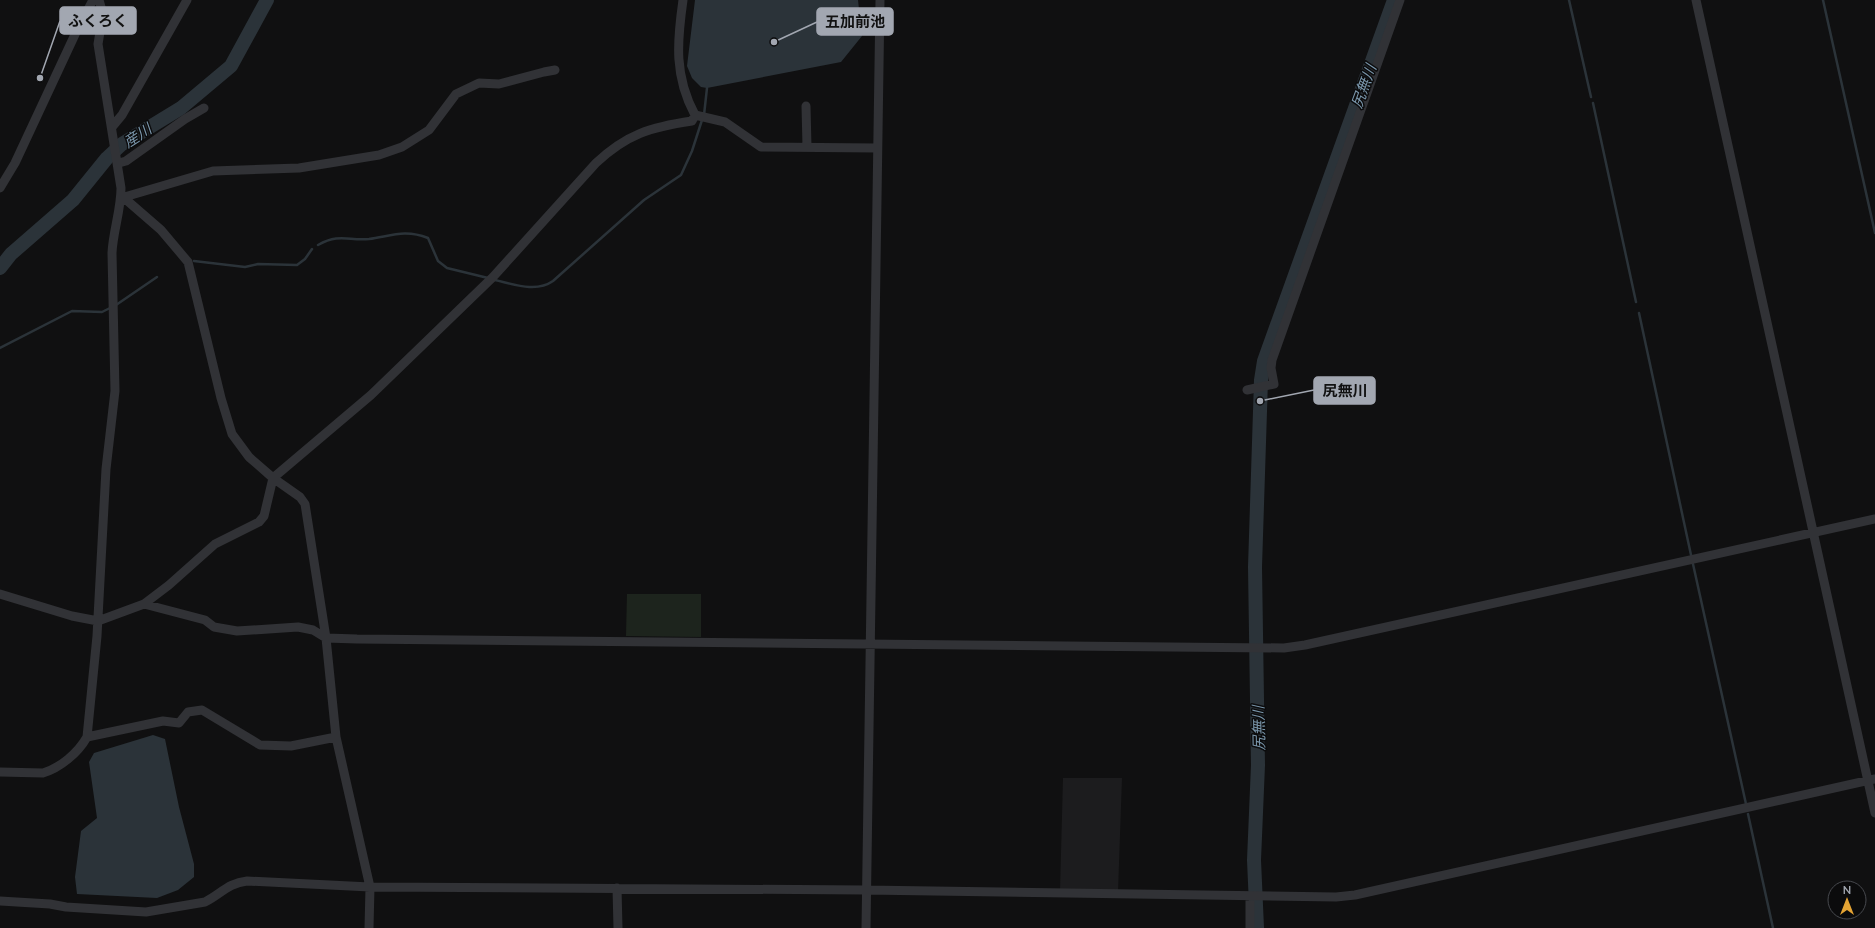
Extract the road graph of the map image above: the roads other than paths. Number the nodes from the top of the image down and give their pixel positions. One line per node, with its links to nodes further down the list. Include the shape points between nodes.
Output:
1 (93, 0): 16 (street, via 15,163)
2 (99, 0): 12 (street, via 103,14 98,44)
3 (187, 0): 12 (street)
4 (683, 0): 11 (street, via 679,63 681,80)
5 (880, 0): 14 (street)
6 (1400, 0): 18 (street, via 1272,360 1274,384)
7 (1696, 0): 21 (street)
8 (555, 70): 17 (street, via 499,84 479,83 456,94 429,130 402,147 379,155 299,168 213,171)
9 (806, 106): 13 (street)
10 (204, 108): 15 (street, via 126,161)
11 (695, 115): 13 (street, via 725,122 761,147); 19 (street, via 692,121 642,132 613,148 596,163 493,277 370,395)
12 (113, 130): 15 (street)
13 (807, 147): 14 (street)
14 (878, 148): 26 (street)
15 (118, 162): 17 (street)
16 (0, 188)
17 (122, 198): 19 (street, via 161,230 188,262 232,434 249,457); 24 (street, via 113,238 115,391 106,468)
18 (1251, 389)
19 (273, 478): 23 (street, via 264,516 259,522 215,544); 25 (street, via 300,497 305,504)
20 (1875, 519): 21 (street)
21 (1813, 533): 26 (street, via 1305,645 1246,648); 30 (street)
22 (0, 594): 24 (street, via 72,616)
23 (144, 604): 24 (street); 25 (street, via 205,620 214,627 237,631 298,627 313,630)
24 (98, 621): 27 (street)
25 (326, 638): 26 (street); 28 (street)
26 (870, 645): 34 (street)
27 (87, 737): 28 (street, via 163,721 180,722 188,712 202,710 260,745 291,746); 29 (street, via 69,757 50,771)
28 (336, 737): 32 (street)
29 (0, 772)
30 (1872, 780): 31 (street); 35 (street, via 1355,895)
31 (1875, 813)
32 (370, 886): 33 (street); 36 (street, via 237,882 205,902 146,912); 37 (street)
33 (617, 888): 34 (street); 38 (street)
34 (866, 890): 35 (street); 39 (street)
35 (1250, 896): 40 (street)
36 (0, 901)
37 (369, 928)
38 (618, 928)
39 (866, 928)
40 (1250, 928)

